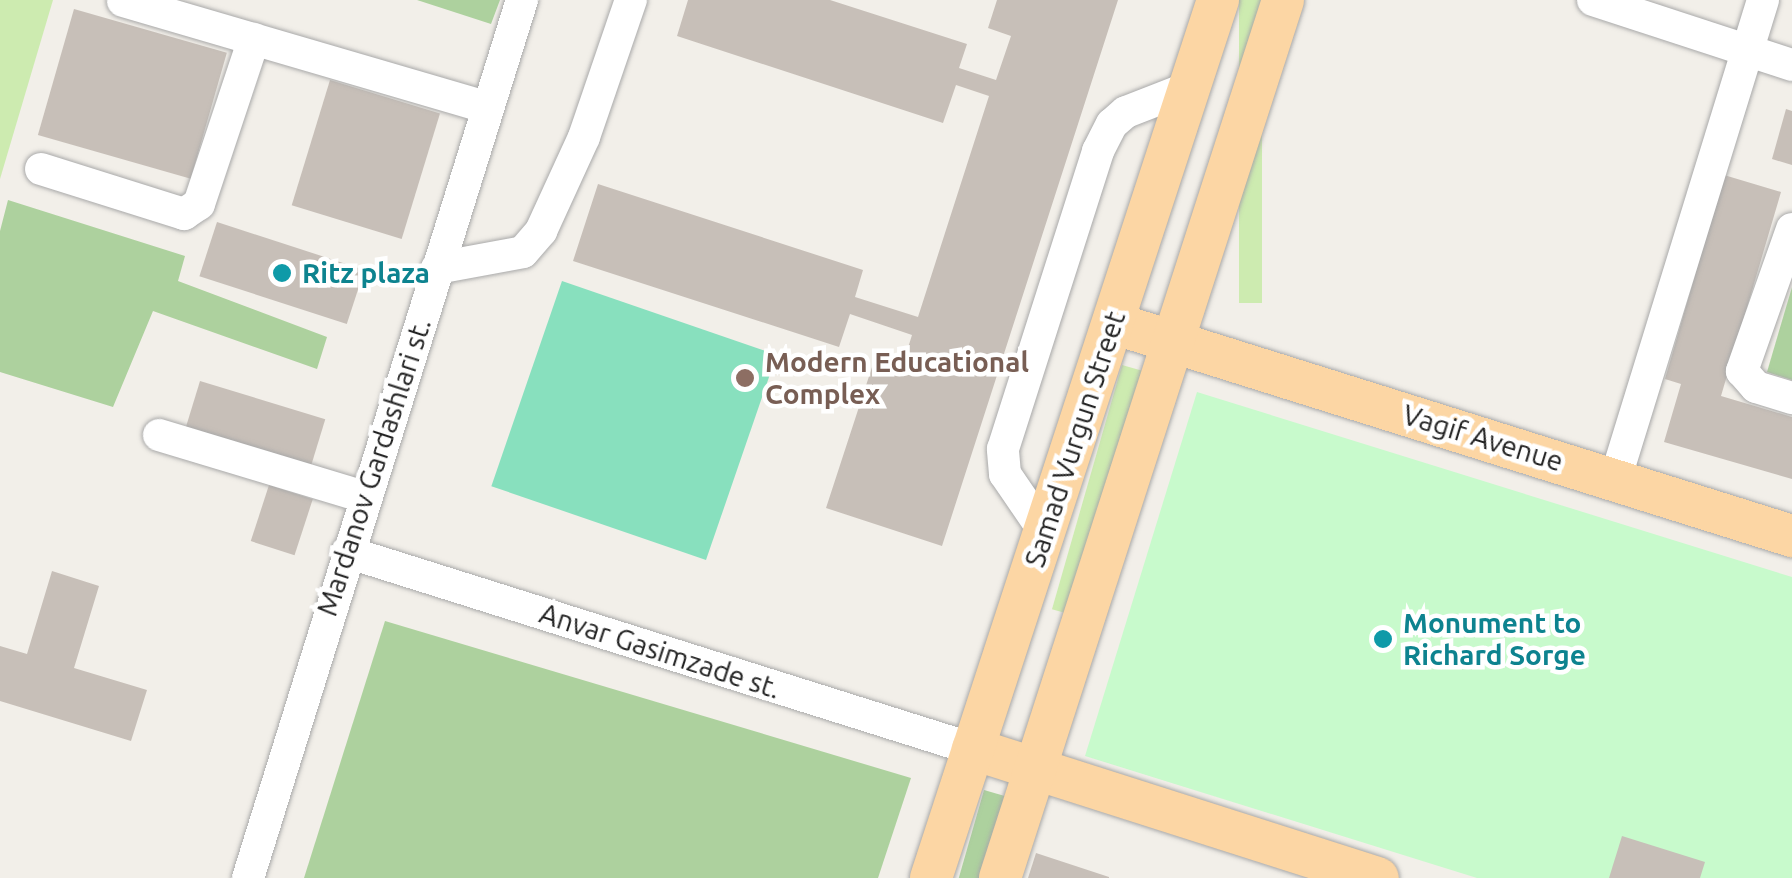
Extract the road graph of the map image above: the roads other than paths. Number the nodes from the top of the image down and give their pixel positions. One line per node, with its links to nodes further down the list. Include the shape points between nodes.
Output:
1 (522, 0): 12 (street, Mardanov Gardashlari st.)
2 (631, 0): 15 (street, via 584,136 540,231 523,252)
3 (1218, 0): 11 (main road, Samad Vurgun Street)
4 (1283, 0): 17 (main road)
5 (1593, 0): 9 (street)
6 (1763, 0): 9 (street)
7 (122, 1): 8 (street)
8 (254, 40): 12 (street); 13 (street, via 198,204 184,214)
9 (1747, 50): 10 (street); 20 (street)
10 (1792, 65)
11 (1190, 87): 16 (main road, Samad Vurgun Street); 22 (street, via 1126,112 1098,151 1003,449 1005,474)
12 (488, 108): 15 (street, Mardanov Gardashlari st.)
13 (41, 169)
14 (1792, 229): 18 (street, via 1742,371 1756,387)
15 (438, 268): 21 (street, Mardanov Gardashlari st.)
16 (1113, 323): 17 (main road, Vagif Avenue); 22 (main road, Samad Vurgun Street)
17 (1174, 341): 20 (main road, Vagif Avenue); 26 (main road)
18 (1792, 398)
19 (159, 435): 21 (street)
20 (1615, 480): 23 (main road, Vagif Avenue)
21 (365, 496): 24 (street, Mardanov Gardashlari st.)
22 (1044, 532): 25 (main road, Samad Vurgun Street)
23 (1792, 536)
24 (347, 552): 25 (street, Anvar Gasimzade st.); 27 (street, Mardanov Gardashlari st.)
25 (972, 749): 26 (main road); 30 (main road, Samad Vurgun Street)
26 (1036, 768): 31 (main road); 32 (main road)
27 (276, 780): 28 (street); 29 (street, Mardanov Gardashlari st.)
28 (228, 878)
29 (248, 878)
30 (931, 878)
31 (1000, 878)
32 (1378, 878)

